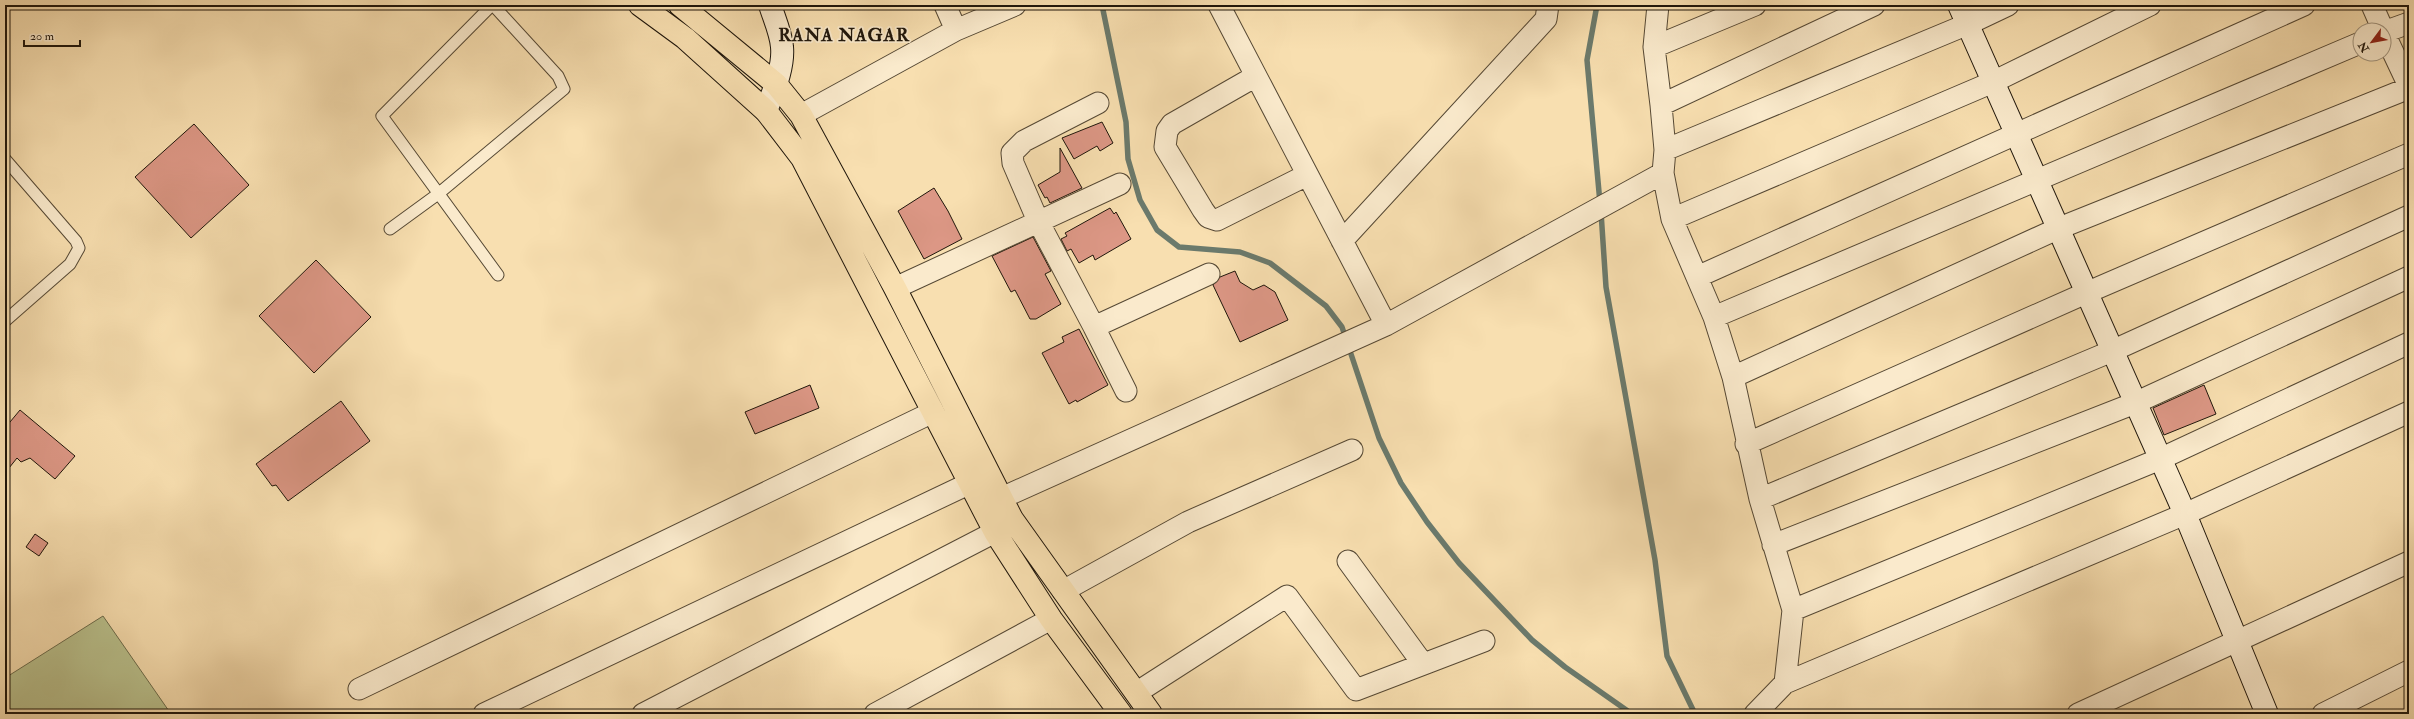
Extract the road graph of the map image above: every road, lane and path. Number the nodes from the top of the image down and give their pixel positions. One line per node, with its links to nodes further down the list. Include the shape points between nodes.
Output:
1 (492, 5): 40 (lane, via 382,116); 40 (lane, via 558,76 564,89)
2 (640, 5): 30 (main road, via 685,38)
3 (680, 5): 26 (main road)
4 (770, 5): 26 (street, via 782,46)
5 (945, 5): 20 (street)
6 (1015, 5): 20 (street)
7 (1219, 5): 24 (street)
8 (1548, 5): 46 (street, via 1546,19)
9 (1658, 5): 21 (street)
10 (1755, 5): 21 (street)
11 (1874, 5): 29 (street)
12 (2008, 5): 16 (street)
13 (2150, 5): 25 (street)
14 (2304, 5): 32 (street)
15 (2372, 5): 17 (street)
16 (1963, 15): 25 (street); 33 (street)
17 (2380, 22)
18 (2409, 23): 19 (street)
19 (2392, 29)
20 (956, 30): 31 (street)
21 (1654, 46): 29 (street)
22 (2352, 46): 38 (street)
23 (2392, 50): 27 (street)
24 (1256, 76): 37 (street); 37 (street, via 1172,124 1167,131 1165,147 1203,210 1208,217 1217,220)
25 (1993, 82): 32 (street); 42 (street)
26 (776, 84): 30 (street); 31 (main road)
27 (2409, 87): 45 (street)
28 (1098, 103): 43 (street, via 1024,141 1012,153 1013,163)
29 (1661, 105): 33 (street)
30 (766, 111): 62 (main road, via 802,158)
31 (801, 115): 51 (main road)
32 (2016, 135): 38 (street); 49 (street)
33 (1665, 150): 36 (street)
34 (2409, 154): 52 (street)
35 (5, 159): 54 (lane, via 76,241 79,248 70,264)
36 (1664, 172): 42 (street); 56 (street)
37 (1307, 174): 46 (street)
38 (2036, 182): 45 (street); 53 (street)
39 (1120, 184): 43 (street)
40 (438, 194): 44 (lane); 48 (lane)
41 (2409, 216): 58 (street)
42 (1672, 219): 49 (street)
43 (1038, 220): 51 (street); 55 (street)
44 (390, 229)
45 (2057, 229): 52 (street); 59 (street)
46 (1342, 242): 56 (street)
47 (1209, 274): 55 (street)
48 (498, 275)
49 (1697, 277): 53 (street)
50 (2409, 277): 61 (street)
51 (895, 288): 67 (main road)
52 (2086, 293): 58 (street); 64 (street)
53 (1714, 317): 59 (street)
54 (5, 321)
55 (1094, 327): 60 (street)
56 (1377, 328): 69 (street)
57 (2409, 343): 66 (street)
58 (2112, 351): 61 (street); 68 (street)
59 (1733, 376): 64 (street)
60 (1126, 391)
61 (2135, 403): 66 (street); 72 (street)
62 (933, 412): 67 (main road); 83 (street)
63 (2409, 412): 70 (street)
64 (1746, 444): 68 (street)
65 (1352, 450): 75 (street, via 1188,522)
66 (2160, 459): 70 (street); 76 (street)
67 (980, 478): 69 (main road); 85 (street)
68 (1760, 499): 72 (street)
69 (992, 502): 71 (main road); 75 (main road, via 1012,519)
70 (2185, 514): 79 (street); 82 (street)
71 (995, 532): 77 (main road); 86 (street)
72 (1774, 545): 76 (street)
73 (1348, 561): 80 (street)
74 (2409, 562): 79 (street)
75 (1063, 591): 84 (main road)
76 (1793, 610): 82 (street)
77 (1051, 619): 87 (street); 88 (main road)
78 (1484, 641): 80 (street)
79 (2237, 642): 91 (street); 92 (street)
80 (1423, 664): 84 (street, via 1356,690 1287,596)
81 (2409, 671): 93 (street)
82 (1785, 683): 90 (street)
83 (359, 689)
84 (1136, 693): 89 (main road)
85 (484, 714)
86 (643, 714)
87 (876, 714)
88 (1119, 714)
89 (1151, 714)
90 (1755, 714)
91 (2078, 714)
92 (2268, 714)
93 (2324, 714)

